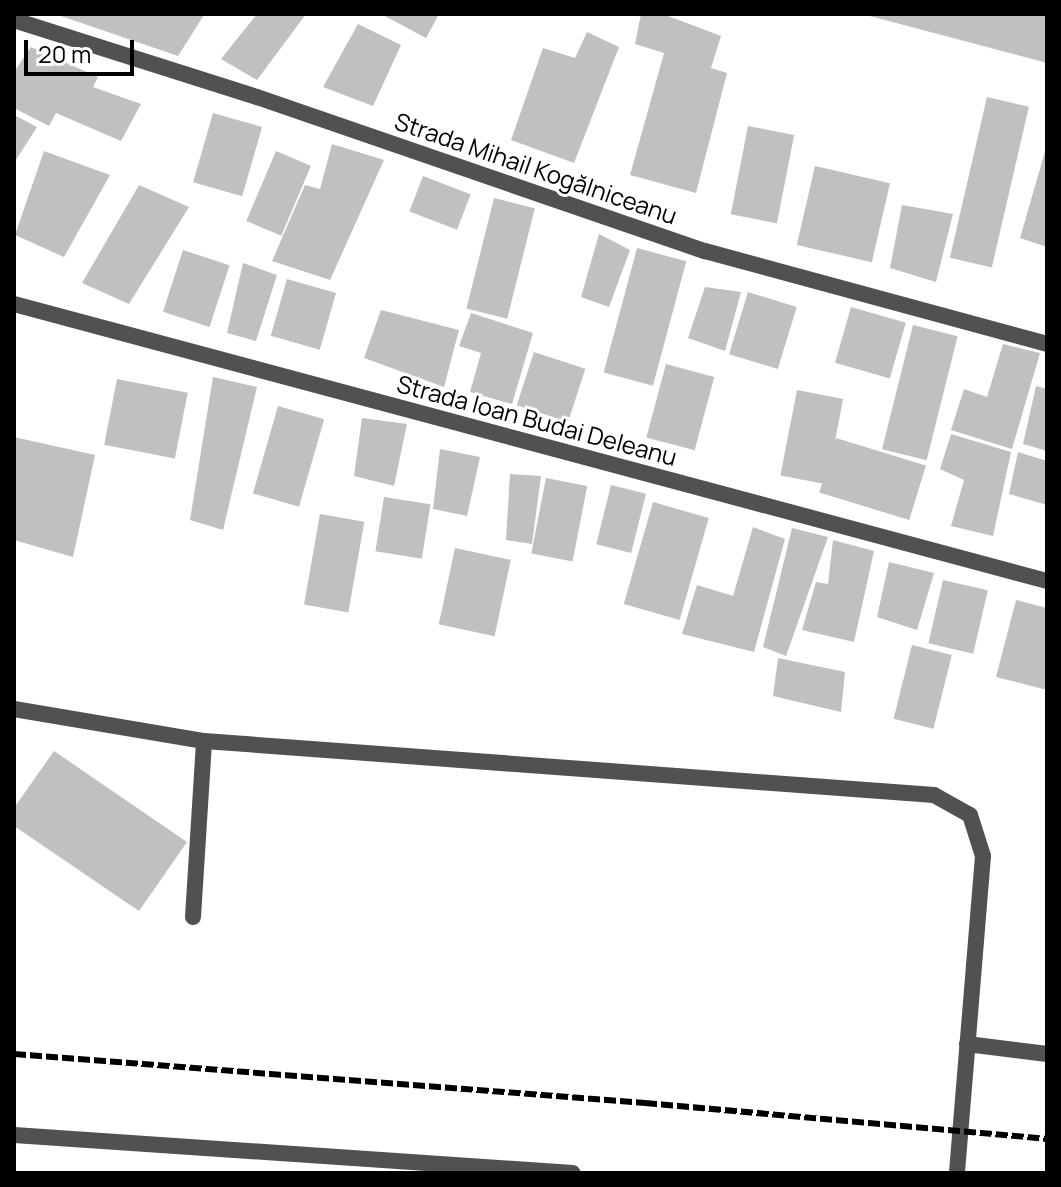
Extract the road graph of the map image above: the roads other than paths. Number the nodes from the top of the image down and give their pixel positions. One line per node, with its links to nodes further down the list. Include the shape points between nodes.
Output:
1 (14, 20): 3 (street, Strada Mihail Kogălniceanu, via 272,102 705,251)
2 (14, 304): 4 (street, Strada Ioan Budai Deleanu)
3 (1047, 344)
4 (1047, 581)
5 (14, 709): 6 (street)
6 (204, 741): 7 (street); 8 (street, via 934,795 970,815 983,856)
7 (193, 917)
8 (967, 1044): 9 (street); 12 (street)
9 (1047, 1054)
10 (14, 1135): 11 (street)
11 (573, 1173)
12 (957, 1173)

